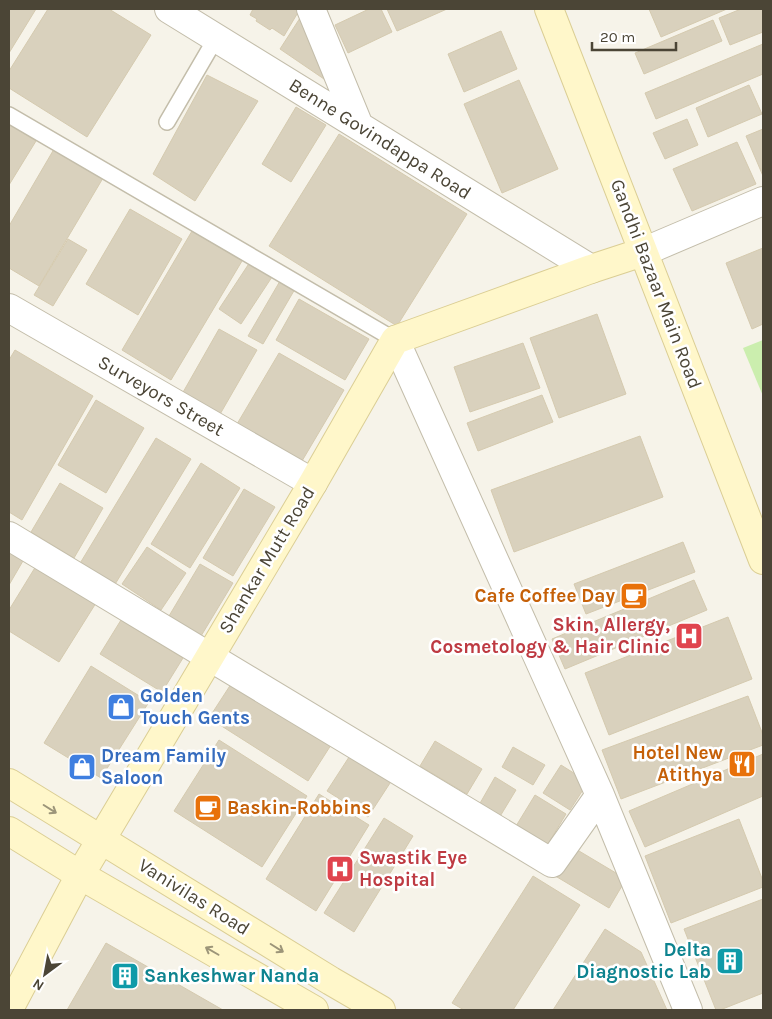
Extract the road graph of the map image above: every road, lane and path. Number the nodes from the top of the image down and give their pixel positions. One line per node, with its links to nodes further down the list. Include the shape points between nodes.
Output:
1 (170, 9): 4 (street, Benne Govindappa Road)
2 (311, 9): 7 (street)
3 (549, 9): 9 (street, Gandhi Bazaar Main Road)
4 (216, 38): 6 (lane); 7 (street, Benne Govindappa Road)
5 (9, 116): 12 (lane)
6 (168, 122)
7 (359, 126): 10 (street, Benne Govindappa Road)
8 (763, 201): 9 (street)
9 (643, 252): 10 (street); 15 (street, Gandhi Bazaar Main Road)
10 (591, 269): 12 (street)
11 (9, 308): 13 (street, Surveyors Street)
12 (395, 340): 13 (street, Shankar Mutt Road); 18 (street)
13 (313, 483): 16 (street, Shankar Mutt Road)
14 (9, 536): 16 (street)
15 (763, 560)
16 (210, 657): 18 (street, via 552,864); 20 (street, Shankar Mutt Road)
17 (9, 783): 20 (street, Vanivilas Road, one-way to 20)
18 (600, 795): 25 (street)
19 (9, 830): 21 (street, Vanivilas Road)
20 (101, 840): 21 (street, Shankar Mutt Road); 24 (street, Vanivilas Road, one-way to 24)
21 (80, 875): 22 (street, Vanivilas Road, one-way to 21); 23 (street, Shankar Mutt Road)
22 (305, 1008)
23 (9, 1009)
24 (381, 1010)
25 (688, 1010)

